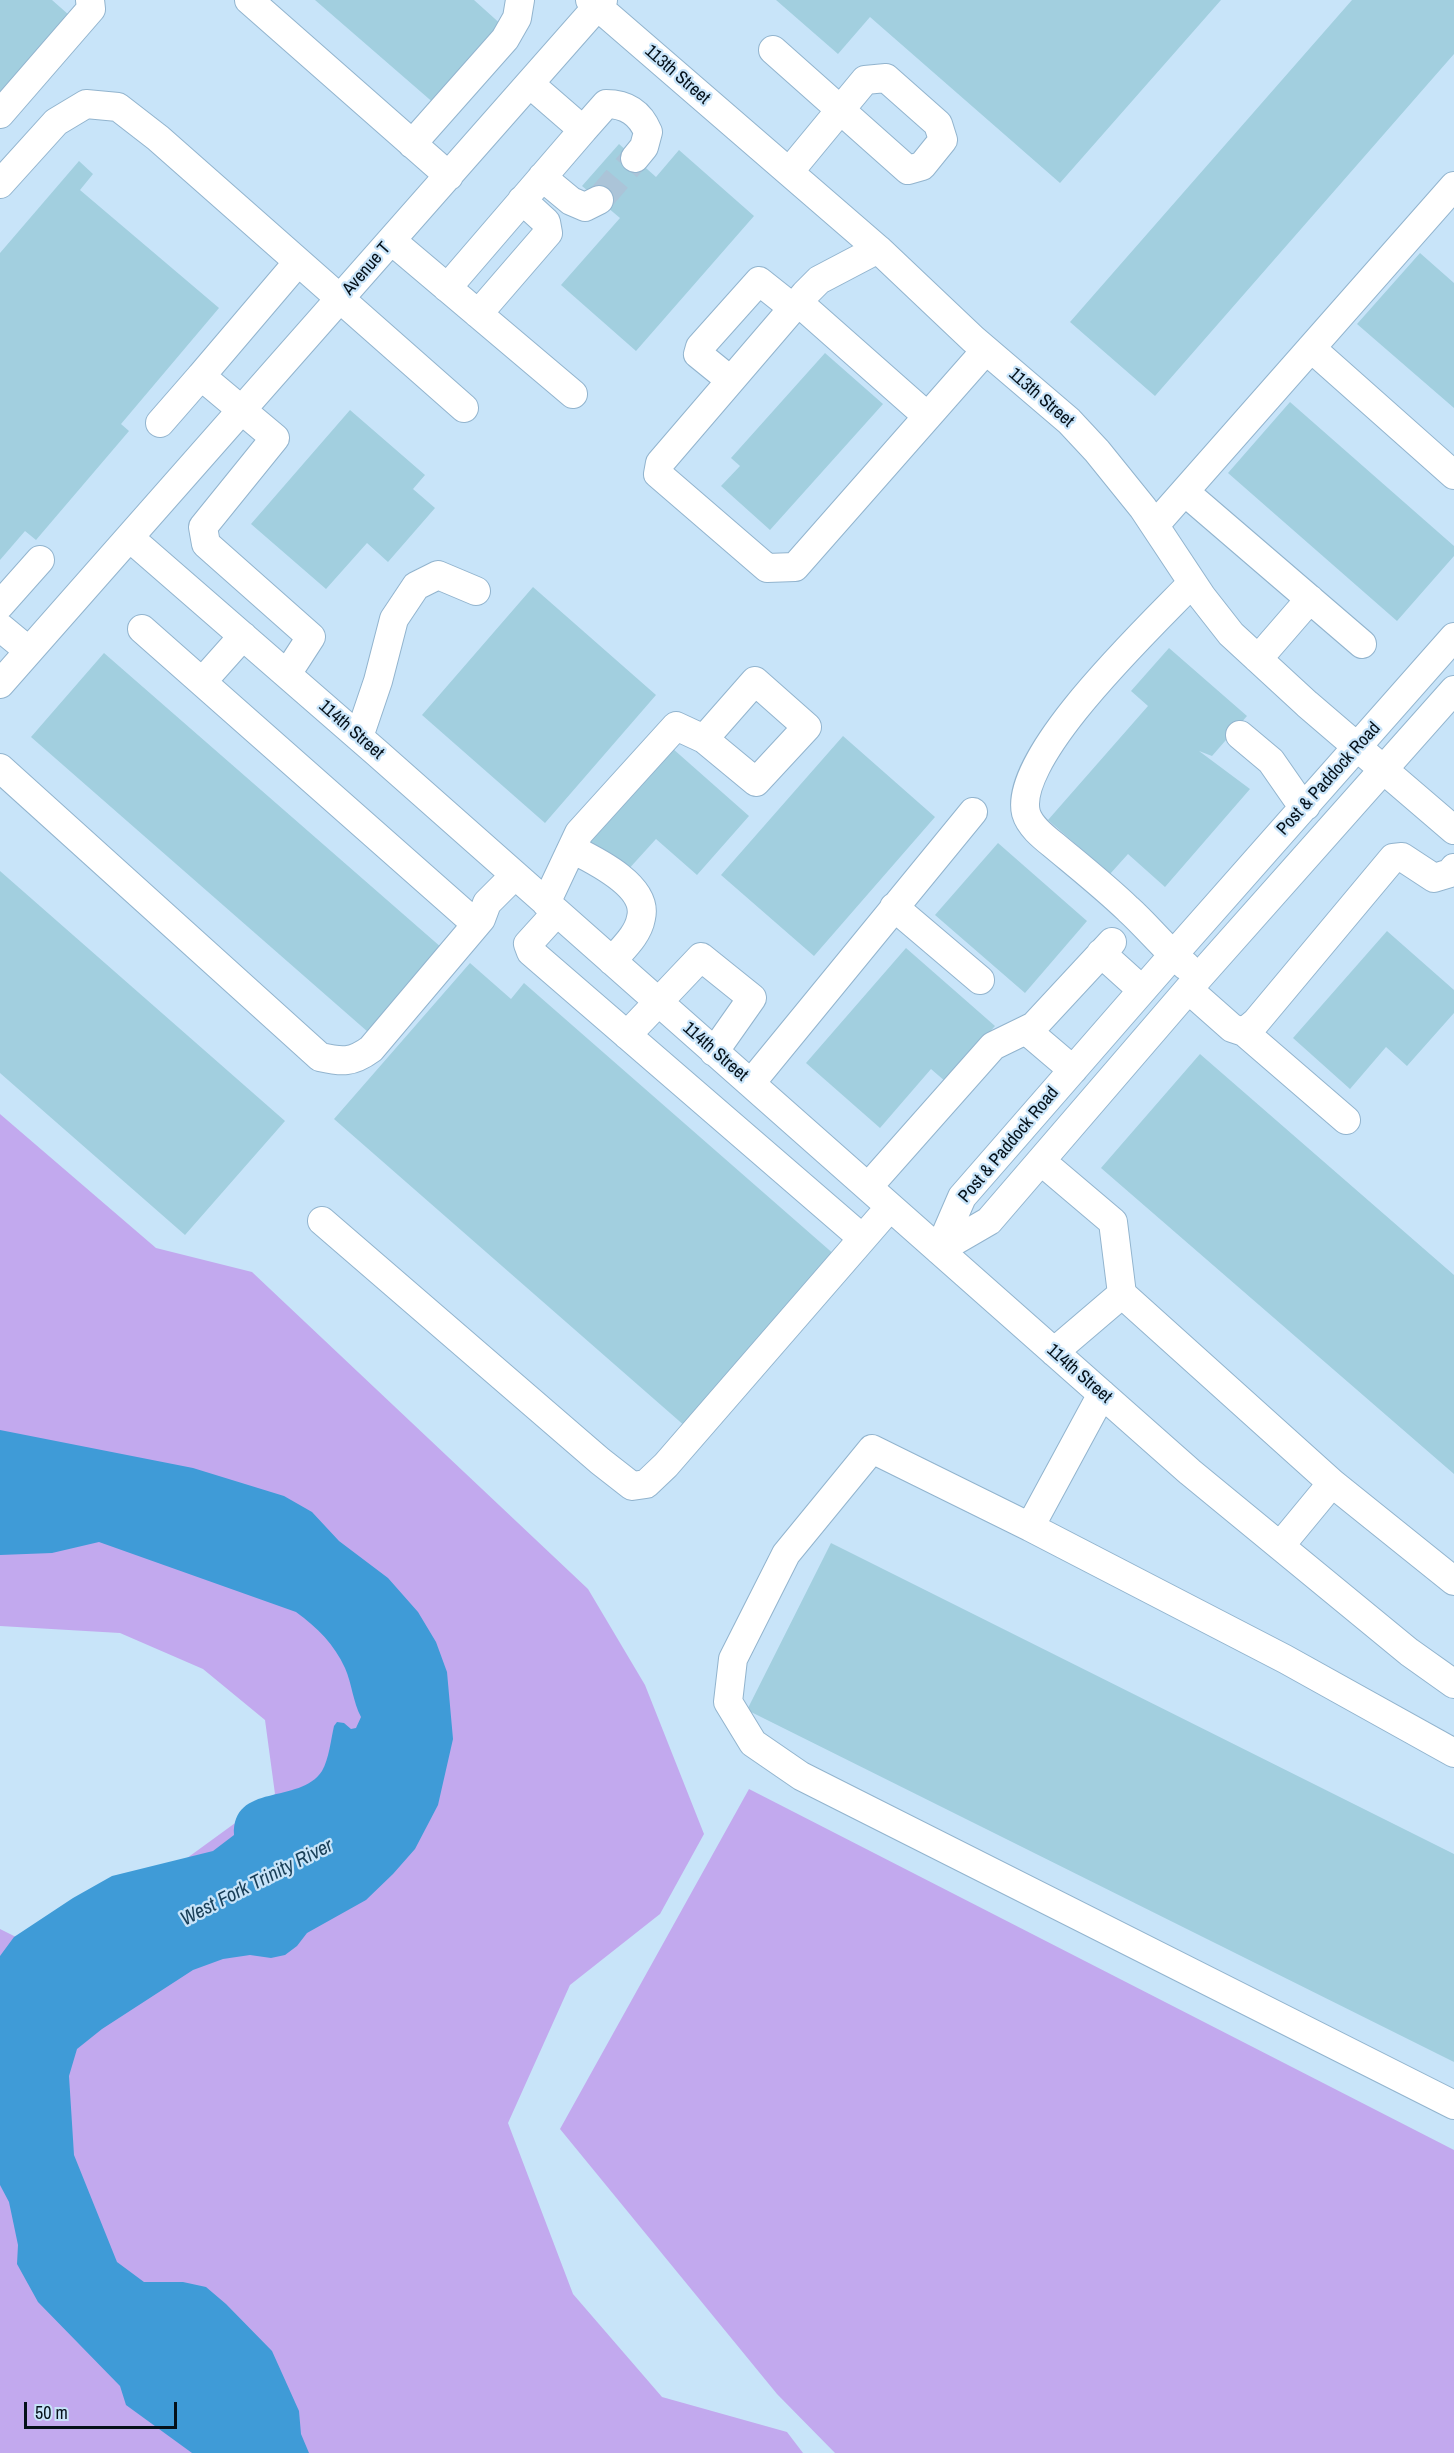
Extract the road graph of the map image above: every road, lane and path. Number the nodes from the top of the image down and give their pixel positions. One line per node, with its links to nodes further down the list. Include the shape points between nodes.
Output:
1 (90, 0): 7 (street, via 91,9)
2 (249, 0): 9 (street)
3 (520, 0): 9 (street, via 517,18 505,39)
4 (597, 2): 6 (street, Avenue T); 11 (street, 113th Street)
5 (773, 50): 11 (street, via 840,111)
6 (530, 84): 8 (street); 12 (street, Avenue T)
7 (0, 114)
8 (583, 130): 10 (street, via 606,104 626,107 638,115 648,132 647,141); 13 (street)
9 (412, 144): 12 (street)
10 (635, 158)
11 (789, 172): 19 (street, 113th Street)
12 (448, 176): 18 (street, Avenue T)
13 (542, 177): 15 (street); 16 (street, via 577,205 585,207)
14 (0, 184): 20 (street, via 56,122 86,104 118,107)
15 (522, 200): 21 (street); 24 (street, via 546,222 548,232)
16 (599, 200)
17 (1448, 205): 25 (street)
18 (392, 241): 21 (street); 22 (street, Avenue T)
19 (878, 249): 23 (street, via 819,280); 26 (street, 113th Street)
20 (298, 262): 22 (street); 27 (street)
21 (447, 288): 24 (street)
22 (340, 300): 30 (street); 31 (street, Avenue T)
23 (796, 305): 28 (street); 28 (street, via 759,281 699,346 698,354); 32 (street)
24 (478, 314): 29 (street)
25 (1311, 348): 34 (street); 35 (street)
26 (986, 350): 32 (street); 36 (street, 113th Street, via 1069,421)
27 (201, 376): 31 (street); 33 (street)
28 (730, 380): 32 (street, via 660,463 658,474 767,568 795,567)
29 (573, 394)
30 (464, 408)
31 (243, 410): 37 (street, Avenue T); 50 (street, via 275,438 203,527 206,544 311,637)
32 (927, 416)
33 (160, 423)
34 (1454, 475)
35 (1185, 492): 36 (street); 41 (street)
36 (1155, 525): 39 (street, 113th Street)
37 (130, 538): 45 (street, 114th Street); 48 (street)
38 (40, 560): 42 (street)
39 (1192, 583): 49 (street, 113th Street, via 1231,634); 69 (street, via 1067,719 1041,755 1025,793 1026,815 1039,833 1126,906)
40 (476, 591): 55 (street, via 438,575 416,586 394,619)
41 (1303, 593): 47 (street); 49 (street)
42 (0, 606)
43 (0, 627): 48 (street)
44 (142, 629): 51 (street)
45 (243, 636): 50 (street, 114th Street); 51 (street)
46 (1454, 637): 57 (street, Post & Paddock Road)
47 (1362, 644)
48 (29, 651): 52 (street)
49 (1251, 653): 57 (street, 113th Street)
50 (286, 674): 55 (street, 114th Street)
51 (202, 682): 68 (street)
52 (0, 684)
53 (1454, 690): 59 (street, Post & Paddock Road)
54 (1240, 735): 60 (street, via 1271,761)
55 (359, 737): 65 (street, 114th Street)
56 (704, 739): 63 (street, via 676,726 579,833)
57 (1357, 748): 59 (street, 113th Street); 60 (street, Post & Paddock Road)
58 (0, 768): 68 (street, via 320,1057 339,1062 358,1058 371,1049)
59 (1384, 770): 62 (street, 113th Street); 72 (street, Post & Paddock Road)
60 (1306, 806): 69 (street, Post & Paddock Road)
61 (973, 812): 67 (street)
62 (1454, 830)
63 (572, 849): 66 (street); 70 (street, via 618,876 641,904 637,930)
64 (1454, 868): 76 (street, via 1434,878 1402,857 1393,858)
65 (515, 875): 66 (street, 114th Street); 68 (street, via 487,903)
66 (552, 907): 70 (street, 114th Street); 77 (street, via 528,948)
67 (894, 907): 71 (street); 80 (street)
68 (476, 924)
69 (1173, 955): 72 (street); 73 (street, Post & Paddock Road)
70 (612, 961): 74 (street, 114th Street)
71 (980, 980)
72 (1194, 983): 76 (street, via 1232,1028); 82 (street, Post & Paddock Road)
73 (1142, 990): 75 (street, via 1106,948); 79 (street, Post & Paddock Road)
74 (657, 1001): 77 (street); 78 (street, 114th Street); 78 (street, via 701,957 752,998)
75 (1026, 1030): 79 (street); 83 (street, via 993,1046)
76 (1244, 1032): 81 (street)
77 (627, 1035): 86 (street)
78 (714, 1052): 80 (street, 114th Street)
79 (1072, 1070): 87 (street, Post & Paddock Road, via 962,1197)
80 (751, 1083): 83 (street, 114th Street)
81 (1346, 1120)
82 (1041, 1161): 87 (street, Post & Paddock Road, via 989,1221); 88 (street, via 1113,1222)
83 (868, 1187): 84 (street, 114th Street)
84 (890, 1207): 86 (street); 87 (street, 114th Street)
85 (322, 1221): 86 (street, via 632,1486 646,1484 666,1465)
86 (862, 1238)
87 (939, 1250): 89 (street, 114th Street)
88 (1122, 1294): 89 (street); 91 (street)
89 (1054, 1352): 90 (street, 114th Street)
90 (1102, 1394): 92 (street); 93 (street, 114th Street)
91 (1332, 1483): 93 (street); 94 (street)
92 (1030, 1527): 96 (street, via 1285,1659); 97 (street, via 872,1449 786,1554 733,1659 729,1702 753,1743 801,1776)
93 (1280, 1546): 95 (street, 114th Street)
94 (1454, 1581)
95 (1454, 1684)
96 (1454, 1753)
97 (1454, 2105)

